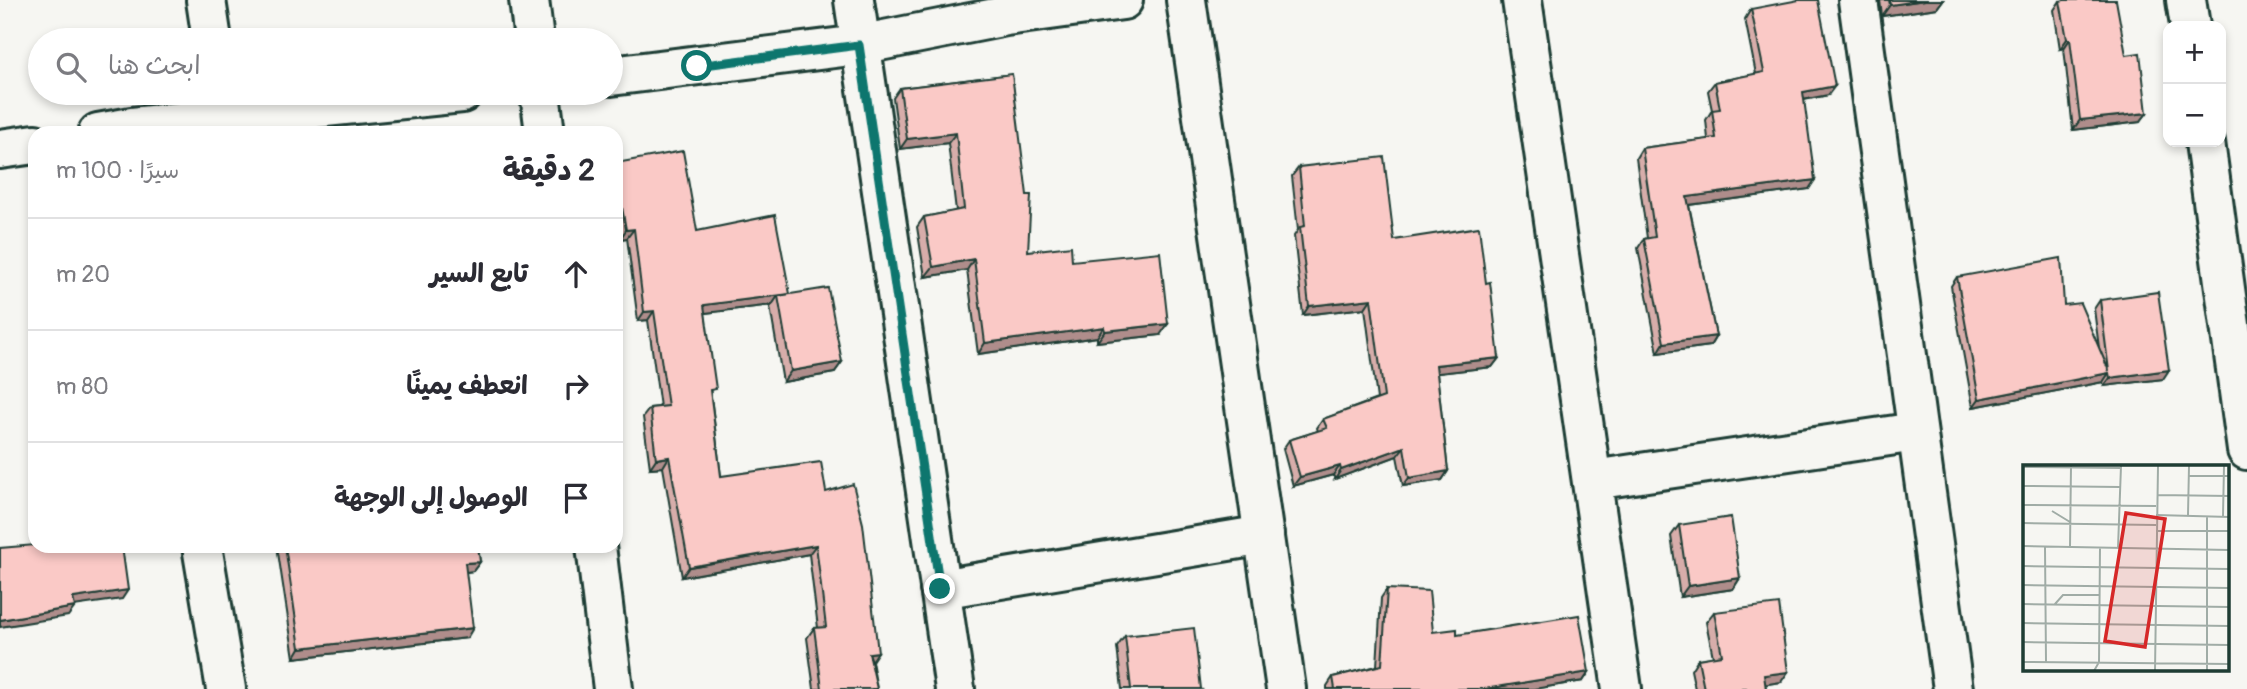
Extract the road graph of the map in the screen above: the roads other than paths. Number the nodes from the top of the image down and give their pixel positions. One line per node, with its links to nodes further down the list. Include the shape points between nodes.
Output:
1 (206, 0): 10 (street)
2 (529, 0): 11 (street)
3 (853, 0): 12 (street)
4 (1124, 0): 12 (street, via 1006,16)
5 (1186, 0): 24 (street)
6 (1522, 0): 23 (street)
7 (1858, 0): 21 (street)
8 (2186, 0): 9 (street)
9 (2189, 21)
10 (210, 28)
11 (532, 28)
12 (859, 45): 13 (street); 27 (street)
13 (623, 74)
14 (222, 105): 16 (street)
15 (542, 105): 17 (street)
16 (140, 126)
17 (544, 126)
18 (28, 145): 20 (street)
19 (2206, 147): 22 (street)
20 (0, 149)
21 (1916, 432): 23 (street); 33 (street)
22 (2247, 450)
23 (1593, 480): 32 (street)
24 (1264, 535): 27 (street); 31 (street)
25 (203, 553): 28 (street)
26 (597, 553): 29 (street)
27 (940, 589): 30 (street)
28 (226, 689)
29 (613, 689)
30 (955, 689)
31 (1286, 689)
32 (1622, 689)
33 (1953, 689)

